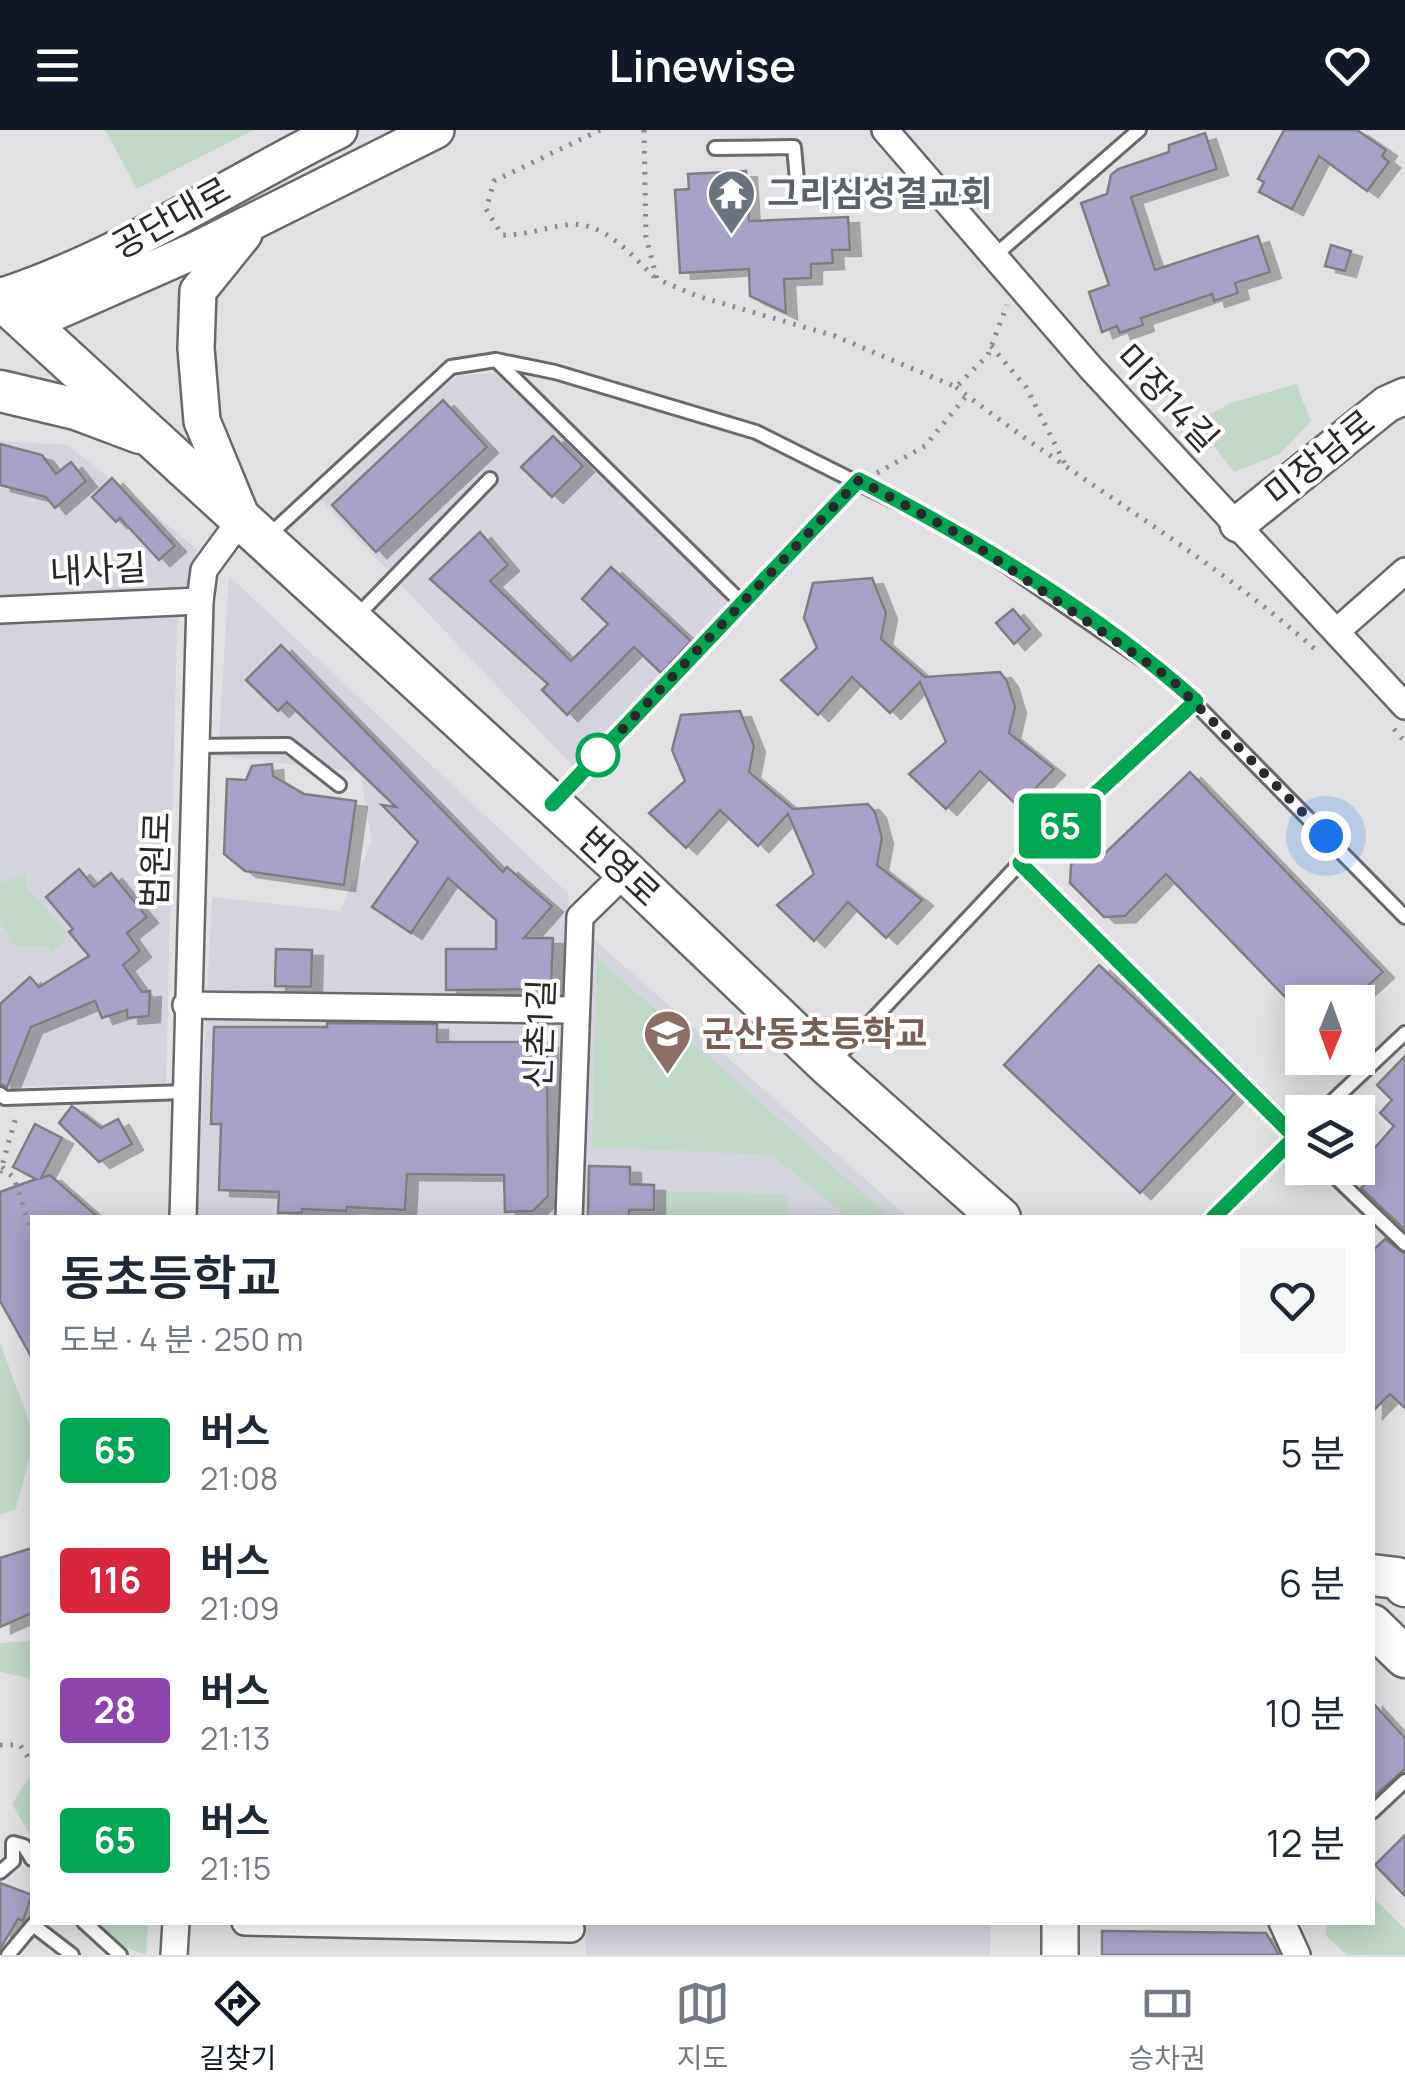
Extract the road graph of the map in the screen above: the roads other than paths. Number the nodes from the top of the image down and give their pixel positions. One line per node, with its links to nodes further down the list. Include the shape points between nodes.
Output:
1 (338, 130): 9 (street, 공단대로, via 62,276)
2 (436, 130): 7 (street, 공단대로)
3 (885, 130): 6 (street, 미장14길)
4 (1139, 130): 8 (lane)
5 (715, 148): 6 (lane, via 794,148 798,191)
6 (930, 184): 8 (street, 미장14길)
7 (277, 210): 9 (street); 17 (street, via 235,240 198,291 202,421)
8 (993, 257): 16 (street, 미장14길)
9 (7, 313): 13 (main road, 번영로)
10 (496, 360): 15 (lane, via 756,432); 17 (lane, via 452,366); 20 (lane)
11 (0, 391): 13 (main road, via 76,409)
12 (1405, 396): 16 (street, 미장남로)
13 (160, 441): 17 (main road, 번영로)
14 (490, 479): 22 (lane)
15 (859, 480): 20 (lane); 24 (lane, via 1067,603)
16 (1238, 524): 23 (street, 미장14길)
17 (254, 528): 19 (street, 법원로, via 204,570); 22 (main road, 번영로)
18 (1405, 571): 23 (street)
19 (200, 601): 21 (street, 내사길); 26 (street, 법원로)
20 (742, 603): 28 (lane)
21 (0, 610)
22 (353, 620): 28 (main road, 번영로)
23 (1337, 631): 25 (street, 미장14길)
24 (1196, 701): 29 (lane); 31 (lane)
25 (1393, 711)
26 (194, 746): 27 (lane, via 288,745); 32 (street, 법원로)
27 (339, 785)
28 (552, 804): 30 (main road, 번영로)
29 (1020, 863): 35 (lane); 39 (lane)
30 (626, 872): 33 (street, 신촌1길, via 580,917); 35 (main road, 번영로)
31 (1405, 917)
32 (186, 1005): 33 (street); 36 (street, 법원로)
33 (575, 1010): 44 (street, 신촌1길)
34 (1405, 1033): 38 (lane)
35 (829, 1066): 41 (main road, 번영로)
36 (185, 1092): 37 (lane); 43 (street, 법원로)
37 (0, 1094)
38 (1339, 1095)
39 (1285, 1122)
40 (1285, 1151): 47 (lane)
41 (941, 1163): 45 (main road); 46 (main road, 번영로)
42 (1344, 1185): 49 (lane)
43 (183, 1215)
44 (569, 1215)
45 (977, 1215)
46 (997, 1215)
47 (1216, 1215)
48 (1375, 1215): 50 (lane)
49 (1375, 1215)
50 (1405, 1244)
51 (1375, 1575): 52 (main road)
52 (1405, 1586)
53 (1375, 1628): 54 (main road)
54 (1405, 1658)
55 (1405, 1781): 56 (lane)
56 (1375, 1809)
57 (30, 1856): 58 (lane, via 12,1843 13,1861)
58 (0, 1872)
59 (87, 1925): 68 (lane)
60 (176, 1925): 69 (street)
61 (490, 1925): 64 (street)
62 (1060, 1925): 71 (street)
63 (1284, 1925): 65 (street)
64 (571, 1926): 70 (street)
65 (1298, 1953)
66 (8, 1955): 67 (lane, via 33,1925)
67 (72, 1955)
68 (120, 1955)
69 (174, 1955)
70 (570, 1955)
71 (1060, 1955)

